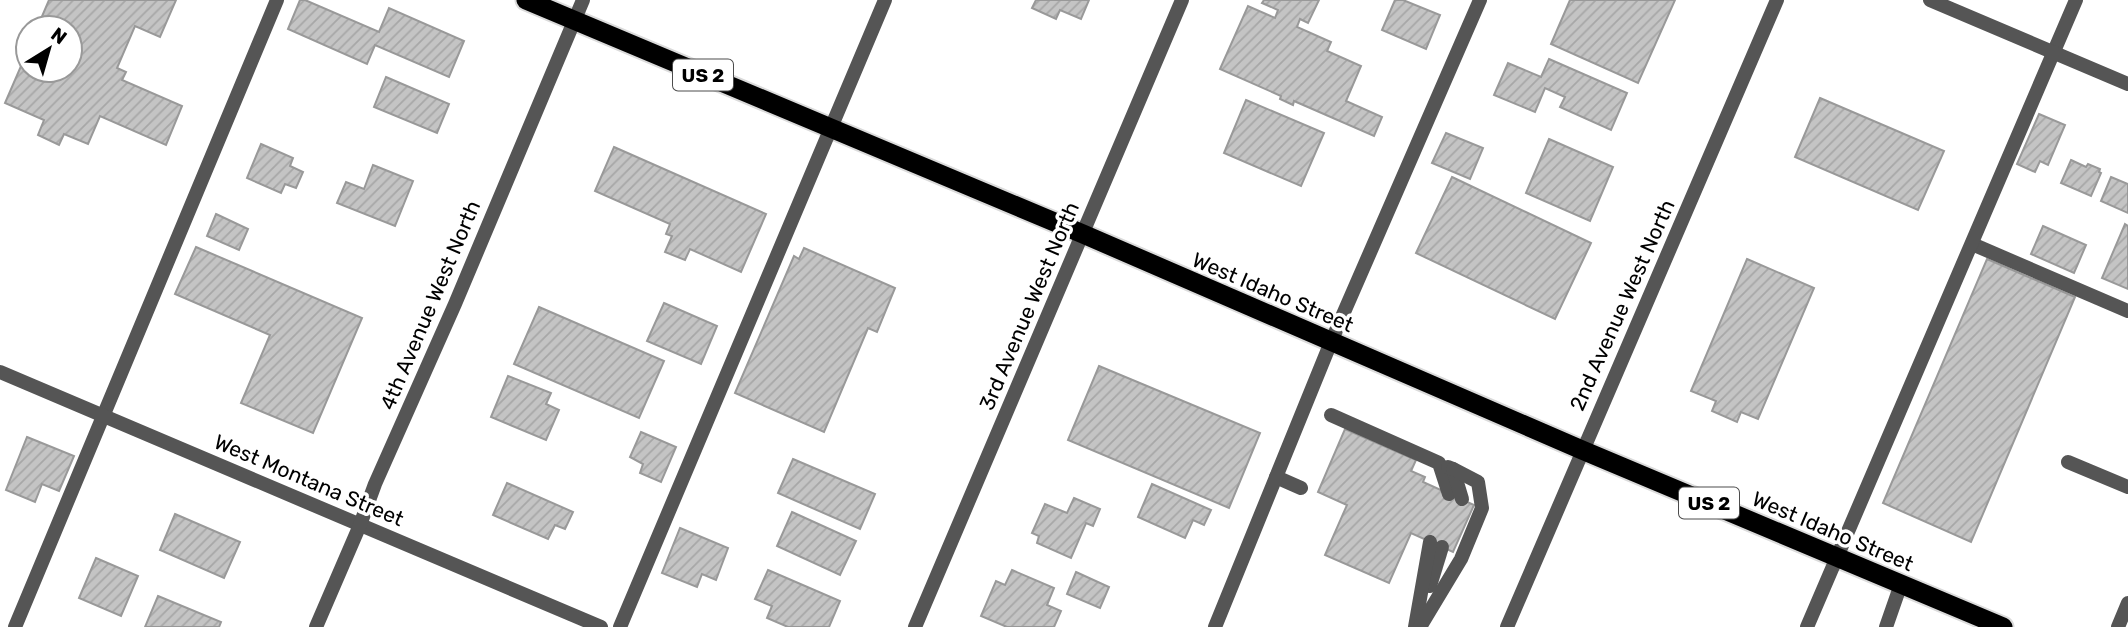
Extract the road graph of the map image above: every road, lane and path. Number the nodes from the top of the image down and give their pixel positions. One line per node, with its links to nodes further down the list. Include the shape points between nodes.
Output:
1 (277, 0): 20 (street)
2 (526, 0): 10 (highway, West Idaho Street / US 2)
3 (583, 0): 10 (street, 4th Avenue West North)
4 (885, 0): 13 (street)
5 (1182, 0): 14 (street, 3rd Avenue West North)
6 (1480, 0): 17 (street)
7 (1777, 0): 21 (street, 2nd Avenue West North)
8 (1930, 0): 11 (street)
9 (2077, 0): 11 (street)
10 (574, 21): 13 (highway, West Idaho Street / US 2); 28 (street, 4th Avenue West North)
11 (2054, 53): 12 (street); 15 (street)
12 (2128, 84)
13 (831, 129): 14 (highway, West Idaho Street / US 2); 36 (street)
14 (1083, 234): 17 (highway, West Idaho Street / US 2); 37 (street, 3rd Avenue West North)
15 (1972, 244): 16 (street); 30 (street)
16 (2128, 311)
17 (1331, 342): 21 (highway, West Idaho Street / US 2); 25 (street)
18 (0, 372): 20 (street, West Montana Street)
19 (1331, 415): 23 (street)
20 (105, 416): 28 (street, West Montana Street); 33 (street)
21 (1582, 450): 30 (highway, West Idaho Street / US 2); 40 (street, 2nd Avenue West North)
22 (2068, 462): 26 (street)
23 (1438, 463): 24 (street); 24 (street, via 1455,496)
24 (1453, 469): 39 (street, via 1478,482 1482,508 1461,558)
25 (1276, 477): 27 (street); 38 (street)
26 (2128, 487)
27 (1301, 488)
28 (360, 525): 34 (street, 4th Avenue West North); 35 (street, West Montana Street)
29 (1436, 544): 39 (street)
30 (1836, 556): 31 (highway, West Idaho Street / US 2); 41 (street)
31 (1901, 584): 42 (street); 43 (highway, West Idaho Street / US 2)
32 (2128, 603): 44 (street)
33 (15, 627)
34 (316, 627)
35 (601, 627)
36 (620, 627)
37 (915, 627)
38 (1215, 627)
39 (1417, 627)
40 (1507, 627)
41 (1807, 627)
42 (1886, 627)
43 (2003, 627)
44 (2118, 627)

